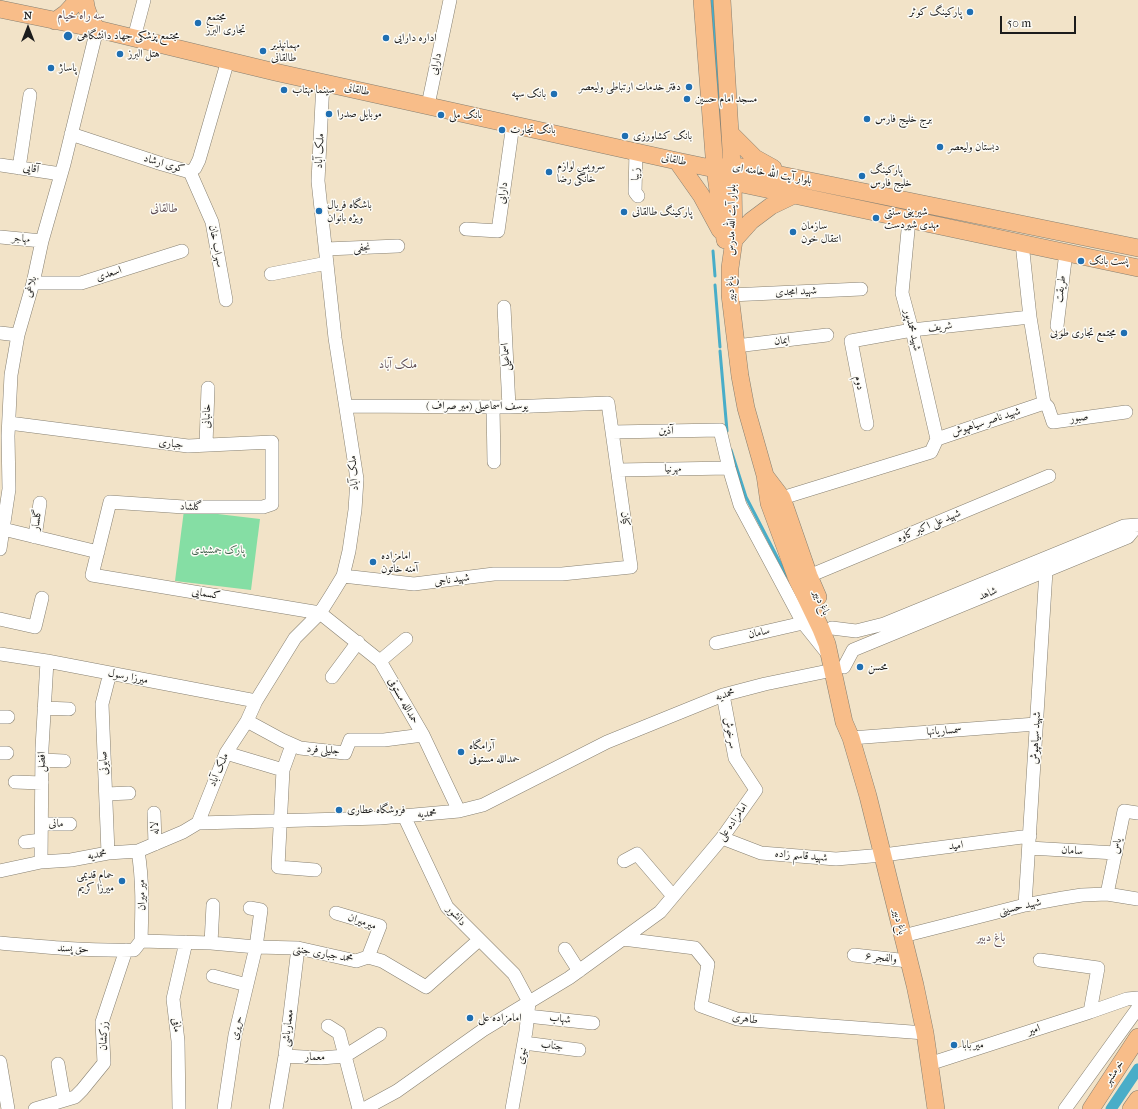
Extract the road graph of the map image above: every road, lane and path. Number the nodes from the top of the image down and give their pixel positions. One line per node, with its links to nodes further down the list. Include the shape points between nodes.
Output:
1 (78, 0): 8 (main road)
2 (85, 0): 9 (main road, via 89,18)
3 (144, 0): 10 (street)
4 (450, 0): 14 (street, دارایی)
5 (702, 0): 23 (main road, بلوار آیت الله مدرس)
6 (722, 0): 17 (main road, بلوار آیت الله مدرس)
7 (0, 9): 8 (main road, طالقانی)
8 (55, 21): 9 (main road, طالقانی)
9 (97, 29): 10 (main road, طالقانی); 16 (street, بلاغی)
10 (134, 38): 11 (main road, طالقانی)
11 (228, 60): 12 (main road, طالقانی); 24 (street, کوی ارشاد, via 199,160)
12 (323, 82): 14 (main road, طالقانی); 40 (street, ملک آباد, via 318,181)
13 (30, 95): 22 (street)
14 (428, 105): 15 (main road, طالقانی)
15 (513, 124): 18 (main road, طالقانی); 33 (street, دارابی, via 498,231)
16 (71, 134): 24 (street, کوی ارشاد); 25 (street, بلاغی)
17 (731, 134): 21 (main road, بلوار آیت الله مدرس); 26 (main road, via 756,158)
18 (636, 151): 19 (main road, طالقانی); 30 (street, زیبا, via 635,192)
19 (677, 161): 23 (main road, طالقانی); 35 (main road)
20 (0, 165): 22 (street, آقایی)
21 (732, 165): 23 (main road, بلوار آیت الله خامنه ای); 26 (main road, بلوار آیت الله خامنه ای); 28 (main road, بلوار آیت الله مدرس)
22 (19, 168): 25 (street, آقایی)
23 (715, 169): 28 (main road, بلوار آیت الله خامنه ای); 35 (main road, بلوار آیت الله مدرس)
24 (190, 172): 51 (street, سهراب خان, via 212,222)
25 (61, 174): 36 (street, بلاغی)
26 (786, 176): 27 (main road, بلوار آیت الله خامنه ای)
27 (815, 181): 31 (main road, via 807,188 807,192); 39 (main road, بلوار آیت الله خامنه ای)
28 (733, 182): 29 (main road, بلوار آیت الله خامنه ای); 35 (main road, بلوار آیت الله مدرس)
29 (794, 195): 31 (main road, بلوار آیت الله خامنه ای); 35 (main road, via 771,206)
30 (638, 196)
31 (814, 199): 32 (main road, بلوار آیت الله خامنه ای)
32 (909, 220): 37 (main road, بلوار آیت الله خامنه ای); 55 (street, شهید محمدپور, via 902,293)
33 (466, 229)
34 (0, 237): 36 (street, مهاجر)
35 (729, 240): 45 (main road, بلوار آیت الله مدرس)
36 (42, 241): 48 (street, بلاغی)
37 (1022, 243): 42 (main road, بلوار آیت الله خامنه ای); 53 (street)
38 (398, 246): 40 (street, نجفی)
39 (1138, 248)
40 (326, 249): 44 (street, ملک آباد)
41 (182, 251): 48 (street, اسعدی, via 81,283)
42 (1068, 253): 43 (main road, via 1095,252); 46 (main road, بلوار آیت الله خامنه ای); 54 (street, طریقت)
43 (1138, 261)
44 (326, 263): 47 (street); 64 (street, ملک آباد)
45 (730, 268): 50 (main road, باغ دبیر)
46 (1138, 268)
47 (271, 274)
48 (33, 283): 57 (street, بلاغی)
49 (861, 289): 50 (street, شهید امجدی)
50 (730, 295): 60 (main road, باغ دبیر)
51 (226, 300)
52 (504, 307): 66 (street, اسماعیلی)
53 (1030, 317): 55 (street, شریف); 63 (street)
54 (1057, 326)
55 (912, 330): 59 (street, شریف); 71 (street, شهید محمدپور)
56 (0, 334): 57 (street)
57 (18, 335): 68 (street, بلاغی, via 11,375)
58 (828, 336): 60 (street, ایمان)
59 (851, 341): 69 (street, دوم)
60 (736, 346): 76 (main road, باغ دبیر, via 746,408)
61 (208, 388): 72 (street, خانبانی)
62 (608, 403): 66 (street, یوسف اسماعیلی (میر صراف )); 70 (street, کیان)
63 (1044, 403): 67 (street, صبور, via 1053,422); 71 (street, شهید ناصر سیاهپوش)
64 (346, 406): 65 (street, یوسف اسماعیلی (میر صراف )); 89 (street, ملک آباد, via 357,479 355,510)
65 (493, 407): 66 (street, یوسف اسماعیلی (میر صراف )); 73 (street)
66 (509, 407)
67 (1126, 412)
68 (9, 423): 72 (street, جباری, via 188,446); 78 (street, بلاغی)
69 (867, 424)
70 (612, 432): 74 (street, آذین, via 720,430); 75 (street, کیان)
71 (937, 439): 79 (street, شهید ناصر سیاهپوش, via 931,452)
72 (206, 445): 81 (street, جباری, via 272,442)
73 (494, 462)
74 (729, 468): 75 (street, مهرنیا); 95 (street, via 740,505)
75 (618, 470): 88 (street, کیان, via 631,567)
76 (765, 475): 79 (main road, باغ دبیر); 103 (main road, باغ دبیر, via 769,503 797,580 822,629)
77 (1049, 476): 90 (street, شهید علی اکبر کاوه)
78 (4, 488): 83 (street, بلاغی)
79 (782, 498): 90 (main road, باغ دبیر)
80 (40, 503): 84 (street, گلسار)
81 (272, 504): 86 (street, گلشاد, via 263,507 184,507 110,502)
82 (1137, 525): 87 (street, شاهد, via 1128,537); 91 (street, شاهد, via 1124,526)
83 (3, 529): 84 (street); 85 (street, بلاغی)
84 (35, 537): 86 (street)
85 (0, 549)
86 (98, 552): 93 (street, کسمایی, via 92,575)
87 (1046, 571): 91 (street, شاهد); 111 (street, شهید سیاهپوش)
88 (562, 574): 89 (street, شهید ناجی, via 494,574 414,584)
89 (343, 576): 93 (street, ملک آباد)
90 (809, 576): 96 (main road, باغ دبیر)
91 (994, 586): 96 (street, شاهد, via 884,624 856,631); 103 (street, شاهد, via 853,650)
92 (42, 598): 94 (street, via 36,627)
93 (320, 613): 98 (street, حمدالله مستوفی); 107 (street, ملک آباد, via 295,638)
94 (0, 619)
95 (803, 623): 99 (street, سامان); 103 (street)
96 (832, 628): 103 (main road, باغ دبیر, via 837,640)
97 (406, 639): 102 (street)
98 (358, 642): 102 (street, حمدالله مستوفی); 105 (street)
99 (716, 643)
100 (0, 654): 101 (street, میرزا رسول)
101 (47, 661): 104 (street, میرزا رسول); 108 (street, افضل)
102 (380, 661): 112 (street, حمدالله مستوفی)
103 (835, 664): 106 (street, محمدیه); 113 (main road, باغ دبیر, via 852,721)
104 (110, 673): 107 (street, میرزا رسول); 123 (street, صابونی, via 102,704)
105 (332, 677)
106 (723, 694): 121 (street, سرخوش, via 735,758); 124 (street, محمدیه, via 607,742 483,805)
107 (256, 701): 110 (street, ملک آباد)
108 (44, 708): 109 (street); 116 (street, افضل)
109 (69, 709)
110 (247, 721): 114 (street, جلیلی فرد); 115 (street, ملک آباد)
111 (1036, 724): 113 (street, سمساریانها); 135 (street, شهید سیاهپوش)
112 (423, 735): 114 (street, جلیلی فرد, via 384,740 350,740 345,753); 124 (street, حمدالله مستوفی)
113 (851, 738): 140 (main road, باغ دبیر)
114 (292, 745): 118 (street)
115 (226, 753): 118 (street); 129 (street, ملک آباد)
116 (42, 760): 117 (street); 120 (street, افضل)
117 (64, 761)
118 (284, 770): 128 (street)
119 (15, 782): 120 (street)
120 (42, 783): 130 (street, افضل)
121 (756, 790): 132 (street, امامزاده علی)
122 (129, 793): 123 (street)
123 (106, 794): 138 (street, صابونی)
124 (459, 811): 127 (street, محمدیه)
125 (154, 813): 136 (street, لاله)
126 (1138, 813): 139 (street, یاس, via 1124,811)
127 (404, 816): 128 (street, محمدیه); 155 (street, دانشور, via 447,907)
128 (280, 821): 129 (street, محمدیه); 143 (street, via 278,867)
129 (198, 823): 136 (street, محمدیه)
130 (42, 824): 131 (street, مانی); 133 (street, افضل)
131 (70, 824)
132 (722, 838): 140 (street, شهید قاسم زاده, via 761,853 836,859); 146 (street, امامزاده علی)
133 (42, 840): 134 (street); 142 (street, افضل)
134 (25, 842)
135 (1029, 842): 139 (street, سامان); 140 (street, امید); 149 (street, شهید سیاهپوش)
136 (155, 844): 137 (street, محمدیه)
137 (138, 851): 138 (street, محمدیه); 154 (street, میر میران, via 142,877)
138 (108, 853): 142 (street, محمدیه, via 71,860)
139 (1116, 853): 145 (street, یاس)
140 (883, 855): 152 (main road, باغ دبیر)
141 (624, 861): 146 (street, via 637,854)
142 (41, 862): 144 (street, محمدیه)
143 (315, 870)
144 (0, 871)
145 (1107, 894): 147 (street, شهید حسینی); 149 (street, شهید حسینی, via 1082,895)
146 (673, 896): 153 (street, امامزاده علی, via 660,912)
147 (1138, 899)
148 (213, 905): 158 (street)
149 (1026, 905): 152 (street, شهید حسینی)
150 (250, 908): 159 (street, حریری, via 262,910)
151 (336, 913): 164 (street, میرمیران, via 380,926)
152 (903, 936): 166 (main road, باغ دبیر)
153 (623, 939): 167 (street, امامزاده علی); 177 (street, طاهری, via 696,948 708,964 701,1006 737,1020)
154 (141, 940): 156 (street, محمد جباری جنتی); 162 (street, via 134,950)
155 (479, 940): 164 (street, محمد جباری جنتی, via 426,987 382,962); 171 (street, دانشور, via 514,974)
156 (186, 942): 158 (street, محمد جباری جنتی); 191 (street, مافی, via 172,999 178,1041)
157 (0, 943): 162 (street, حق پسند, via 104,951)
158 (211, 943): 159 (street, محمد جباری جنتی)
159 (256, 947): 160 (street, محمد جباری جنتی); 169 (street, حریری)
160 (298, 948): 164 (street, محمد جباری جنتی, via 356,961); 182 (street, معمارباشی)
161 (565, 949): 167 (street)
162 (126, 950): 188 (street, زرکشان, via 102,1022 104,1063)
163 (854, 955): 166 (street, والفجر ۶)
164 (368, 958)
165 (1040, 960): 173 (street, via 1098,968)
166 (908, 961): 177 (main road, باغ دبیر)
167 (579, 971): 171 (street, امامزاده علی)
168 (213, 976): 169 (street)
169 (247, 985): 192 (street, حریری, via 235,1035)
170 (1138, 998): 173 (street, امیر, via 1126,998)
171 (529, 1002): 174 (street, نبوی); 195 (street, امامزاده علی, via 468,1040 397,1091)
172 (1138, 1008): 198 (street)
173 (1090, 1012): 186 (street, امیر)
174 (528, 1016): 175 (street, شهاب); 180 (street, نبوی)
175 (593, 1023)
176 (328, 1026): 183 (street, via 339,1033)
177 (925, 1033): 186 (main road, باغ دبیر)
178 (380, 1034): 183 (street, معمار)
179 (1138, 1037): 199 (main road, خرمشهر)
180 (524, 1043): 181 (street, جناب); 196 (street, نبوی)
181 (579, 1050)
182 (285, 1056): 183 (street, معمار); 193 (street, معمارباشی)
183 (345, 1056): 194 (street)
184 (0, 1062): 189 (street)
185 (58, 1064): 188 (street)
186 (929, 1064): 197 (main road, باغ دبیر)
187 (1138, 1099): 200 (main road)
188 (70, 1102): 190 (street)
189 (8, 1109)
190 (35, 1109)
191 (179, 1109)
192 (224, 1109)
193 (276, 1109)
194 (359, 1109)
195 (364, 1109)
196 (512, 1109)
197 (936, 1109)
198 (1065, 1109)
199 (1091, 1109)
200 (1131, 1109)

